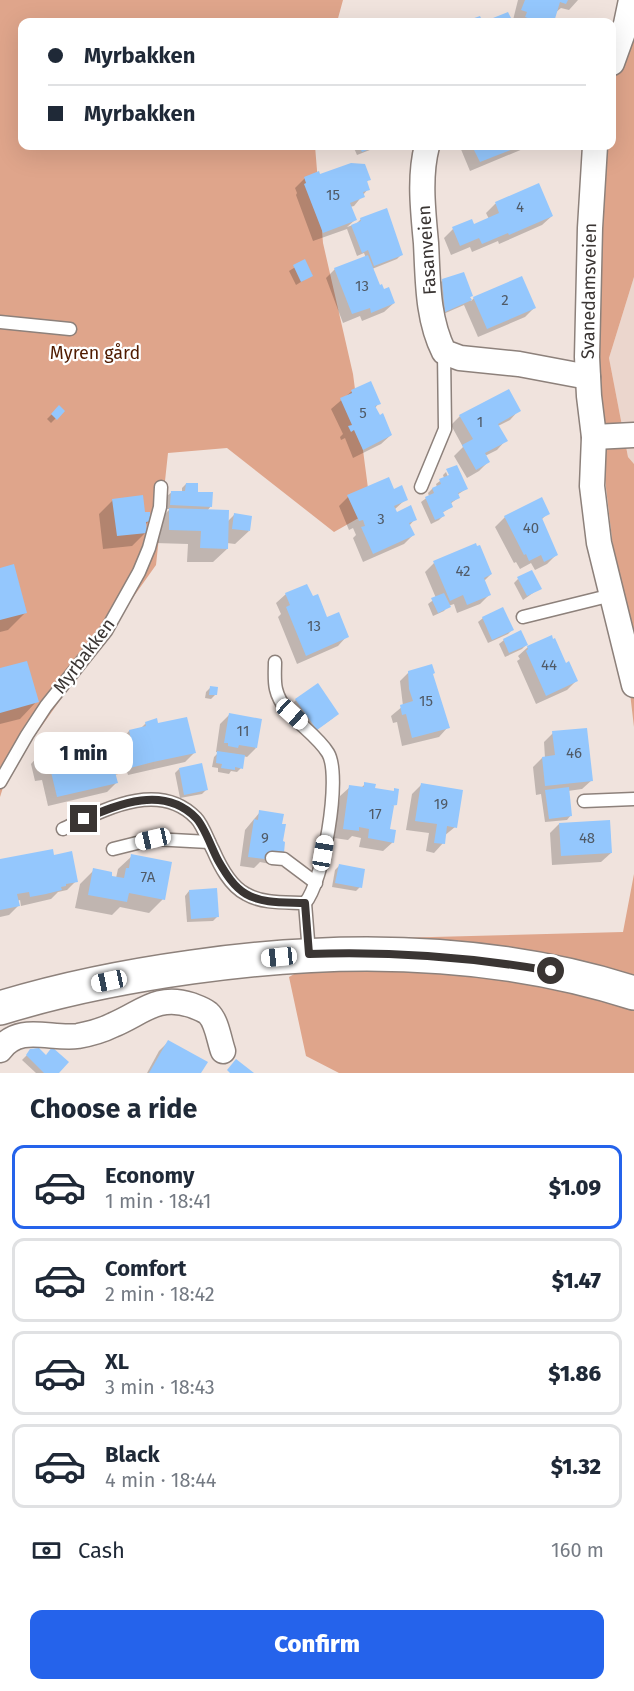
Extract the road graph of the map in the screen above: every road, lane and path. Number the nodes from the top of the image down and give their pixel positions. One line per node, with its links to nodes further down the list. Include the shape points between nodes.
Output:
1 (631, 0): 2 (street)
2 (616, 52)
3 (426, 150): 7 (street, Fasanveien, via 423,185 428,289 435,331)
4 (595, 150): 8 (street, Svanedamsveien)
5 (0, 322): 6 (lane)
6 (70, 329)
7 (444, 352): 8 (street, via 460,358); 12 (lane, Fasanveien, via 445,429)
8 (588, 377): 10 (street, Svanedamsveien)
9 (634, 435): 10 (street)
10 (594, 437): 13 (street, Svanedamsveien, via 592,486 599,543)
11 (161, 487): 17 (lane, Myrbakken, via 160,507 139,573 106,631 46,706)
12 (420, 487)
13 (612, 596): 14 (lane); 16 (street, Svanedamsveien)
14 (523, 617)
15 (275, 662): 24 (lane, via 276,689 282,704 328,753 332,764 332,807)
16 (634, 685)
17 (0, 782)
18 (634, 800): 19 (lane)
19 (584, 801)
20 (63, 829): 21 (lane, via 105,810 152,798 176,804 196,818)
21 (208, 842): 22 (lane, via 153,839); 25 (lane, via 225,872 246,895 275,902)
22 (113, 849)
23 (272, 858): 24 (lane, via 284,859)
24 (316, 883): 25 (lane)
25 (305, 903): 26 (lane)
26 (309, 954): 27 (street, via 475,959); 28 (street, via 128,977)
27 (633, 985)
28 (0, 1008)
29 (0, 1050): 30 (street, via 6,1041 20,1035 78,1036 113,1026 145,1007 168,1001 183,1002 208,1013)
30 (223, 1051)

